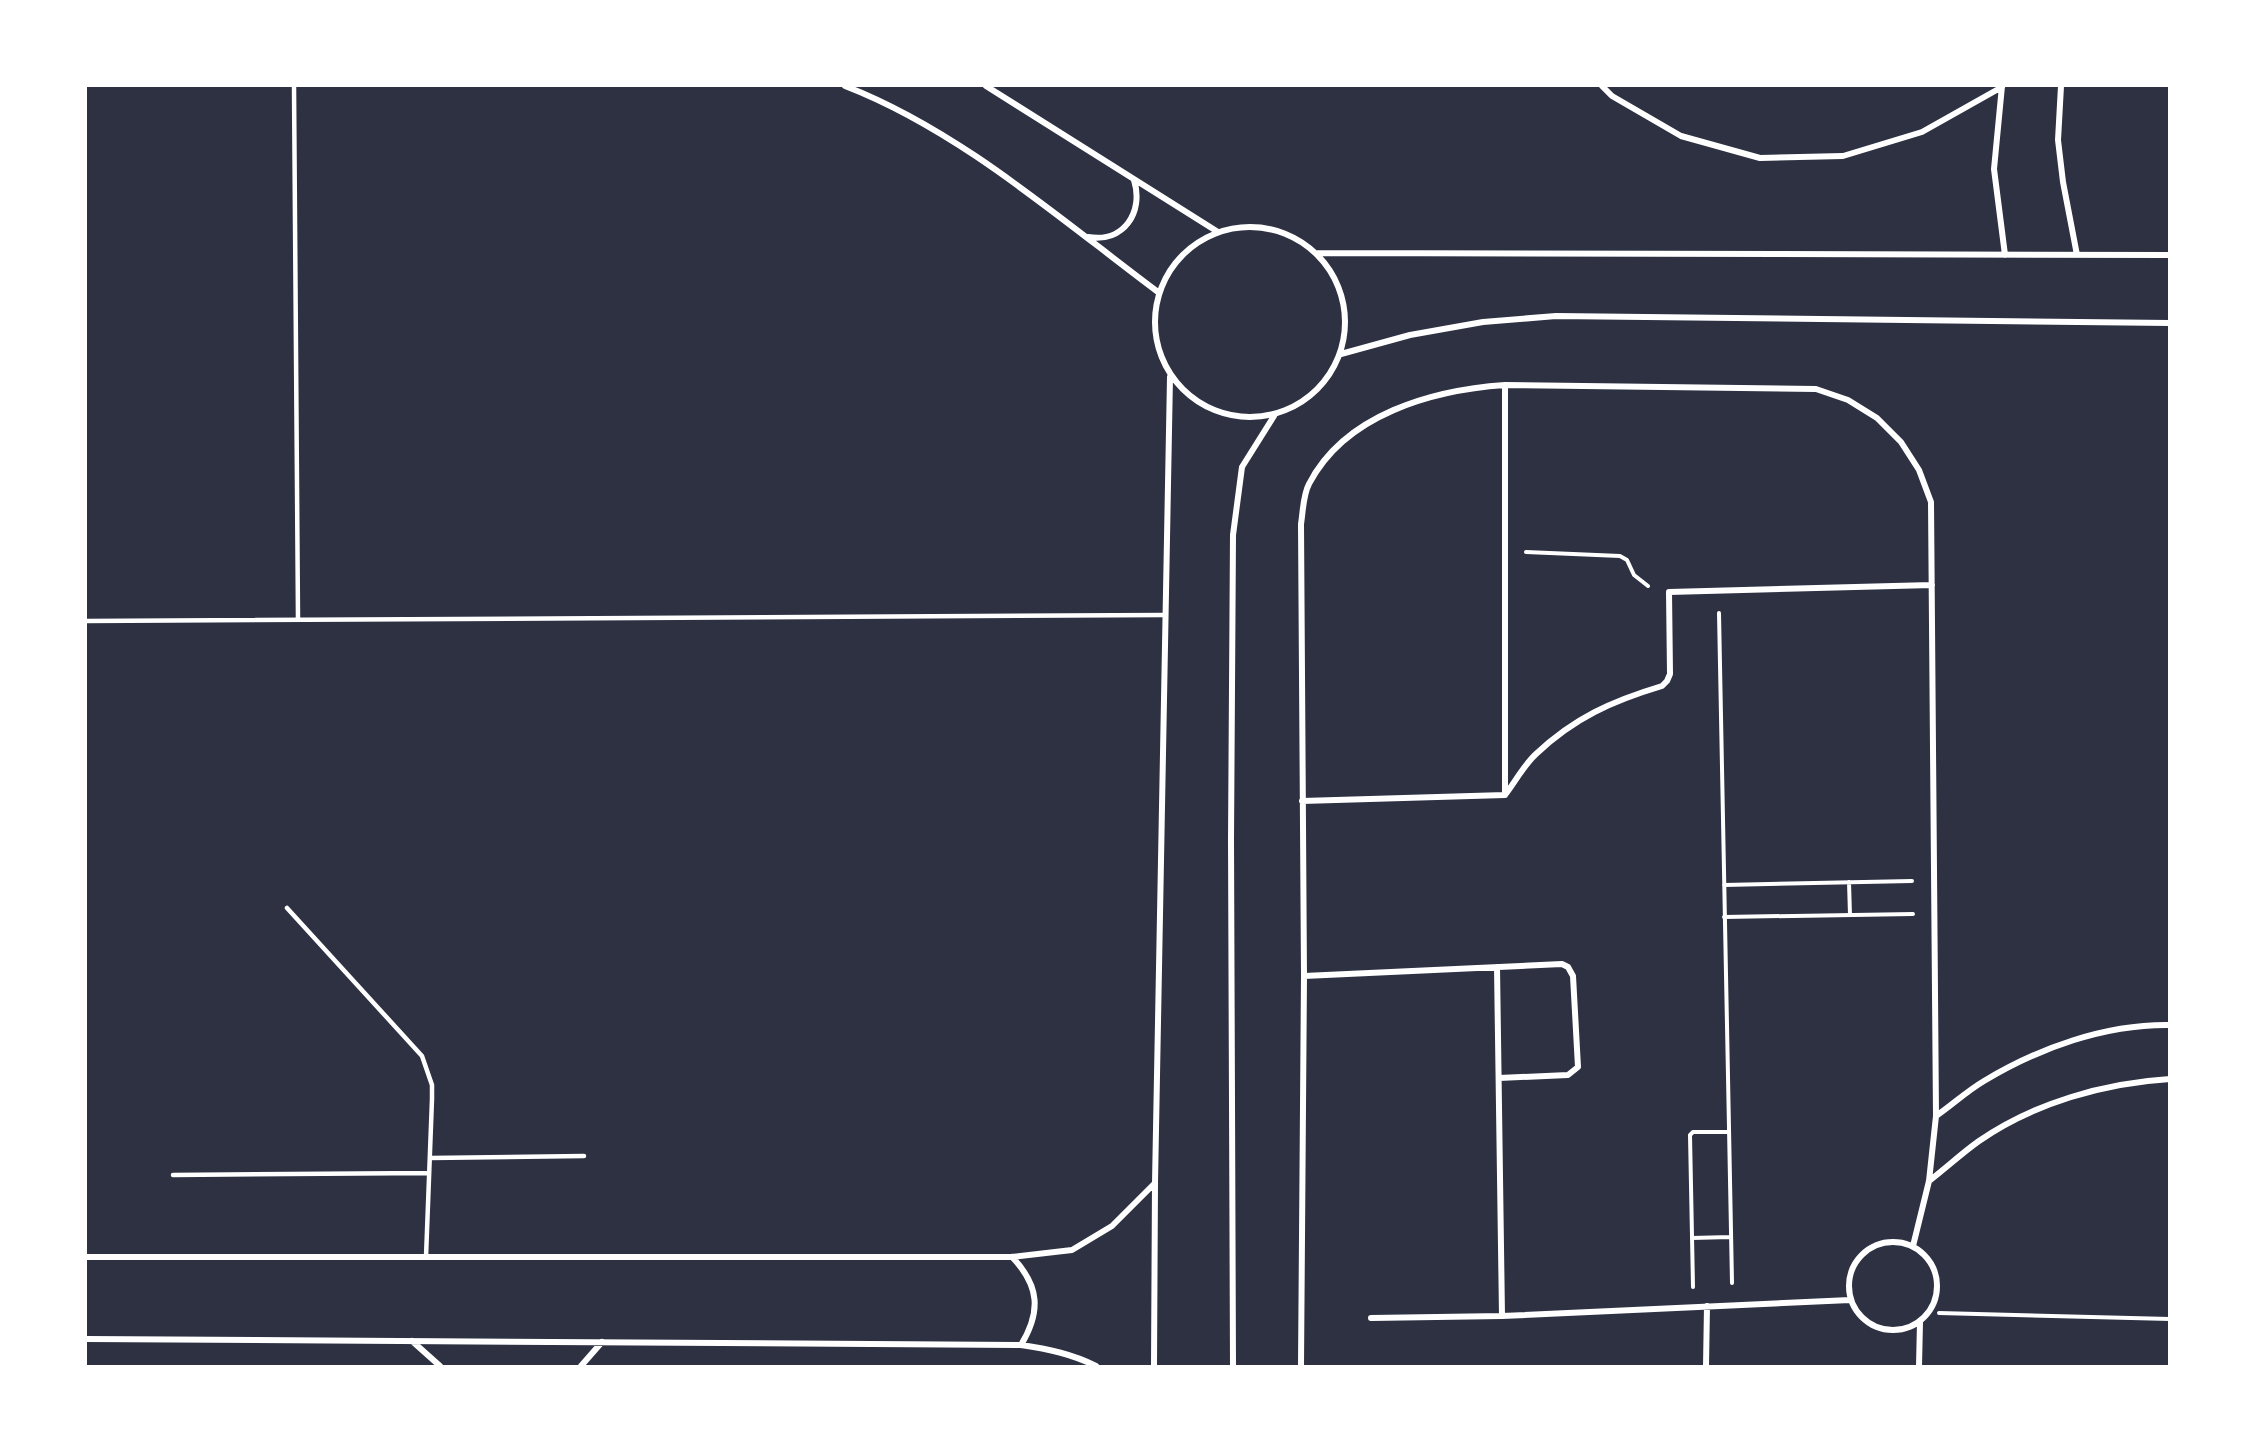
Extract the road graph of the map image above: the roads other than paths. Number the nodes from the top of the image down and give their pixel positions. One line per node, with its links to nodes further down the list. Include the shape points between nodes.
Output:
1 (294, 86): 22 (lane)
2 (845, 86): 9 (street, via 944,136)
3 (986, 86): 7 (street)
4 (1602, 86): 5 (street, via 1612,96 1681,136 1760,158 1843,156 1922,132)
5 (2002, 86): 11 (street, via 1994,169)
6 (2061, 86): 12 (street, via 2058,140)
7 (1134, 180): 8 (street); 9 (street, via 1137,204 1126,226 1106,237)
8 (1218, 232): 10 (street, via 1252,227 1287,234); 14 (street, via 1178,259)
9 (1084, 237): 14 (street)
10 (1316, 253): 11 (street); 16 (street, via 1333,274 1343,300 1346,327)
11 (2005, 255): 12 (street)
12 (2077, 255): 13 (street)
13 (2169, 255)
14 (1158, 292): 17 (street, via 1154,336)
15 (2169, 323): 16 (street, via 1556,315 1441,329)
16 (1341, 354): 19 (street, via 1326,381 1303,403)
17 (1170, 377): 19 (street, via 1198,404 1234,417); 21 (street)
18 (1505, 385): 20 (street, via 1816,389 1848,400 1876,418 1901,442 1919,470 1931,502); 24 (street); 25 (street, via 1466,388 1392,411 1328,454 1307,486 1300,524)
19 (1274, 416): 56 (street, via 1242,467 1233,535)
20 (1932, 585): 24 (street, via 1669,592 1667,681 1662,686 1620,698 1574,723 1534,755); 32 (street)
21 (1165, 615): 22 (lane); 38 (street)
22 (298, 620): 23 (lane)
23 (86, 621)
24 (1505, 795): 25 (street)
25 (1302, 801): 28 (street)
26 (287, 908): 34 (lane, via 422,1056 432,1085)
27 (1497, 967): 28 (street); 30 (street); 30 (street, via 1562,964 1571,971 1578,1067 1568,1075)
28 (1304, 976): 57 (street)
29 (2169, 1025): 32 (street, via 2091,1035 2035,1054 1983,1081)
30 (1499, 1078): 45 (street)
31 (2169, 1079): 37 (street, via 2101,1088 2038,1108 1980,1140)
32 (1936, 1116): 37 (street)
33 (584, 1156): 34 (lane)
34 (430, 1158): 35 (lane)
35 (429, 1173): 36 (lane); 41 (lane)
36 (173, 1175)
37 (1929, 1181): 39 (street)
38 (1155, 1183): 42 (street, via 1112,1226 1072,1250); 55 (street)
39 (1913, 1246): 43 (street, via 1887,1241 1863,1252 1849,1274); 47 (street, via 1936,1275 1935,1301)
40 (86, 1257): 41 (street)
41 (426, 1257): 42 (street)
42 (1012, 1257): 51 (street, via 1031,1283 1035,1299 1035,1316)
43 (1850, 1300): 44 (street); 47 (street, via 1866,1323 1879,1329 1893,1331)
44 (1707, 1306): 45 (street); 58 (street)
45 (1502, 1316): 46 (street)
46 (1371, 1318)
47 (1920, 1322): 59 (street)
48 (86, 1339): 49 (street)
49 (412, 1341): 50 (street); 52 (street)
50 (602, 1342): 51 (street); 53 (street)
51 (1021, 1345): 54 (street, via 1044,1348)
52 (440, 1366)
53 (581, 1366)
54 (1096, 1366)
55 (1154, 1366)
56 (1233, 1366)
57 (1301, 1366)
58 (1706, 1366)
59 (1920, 1366)

